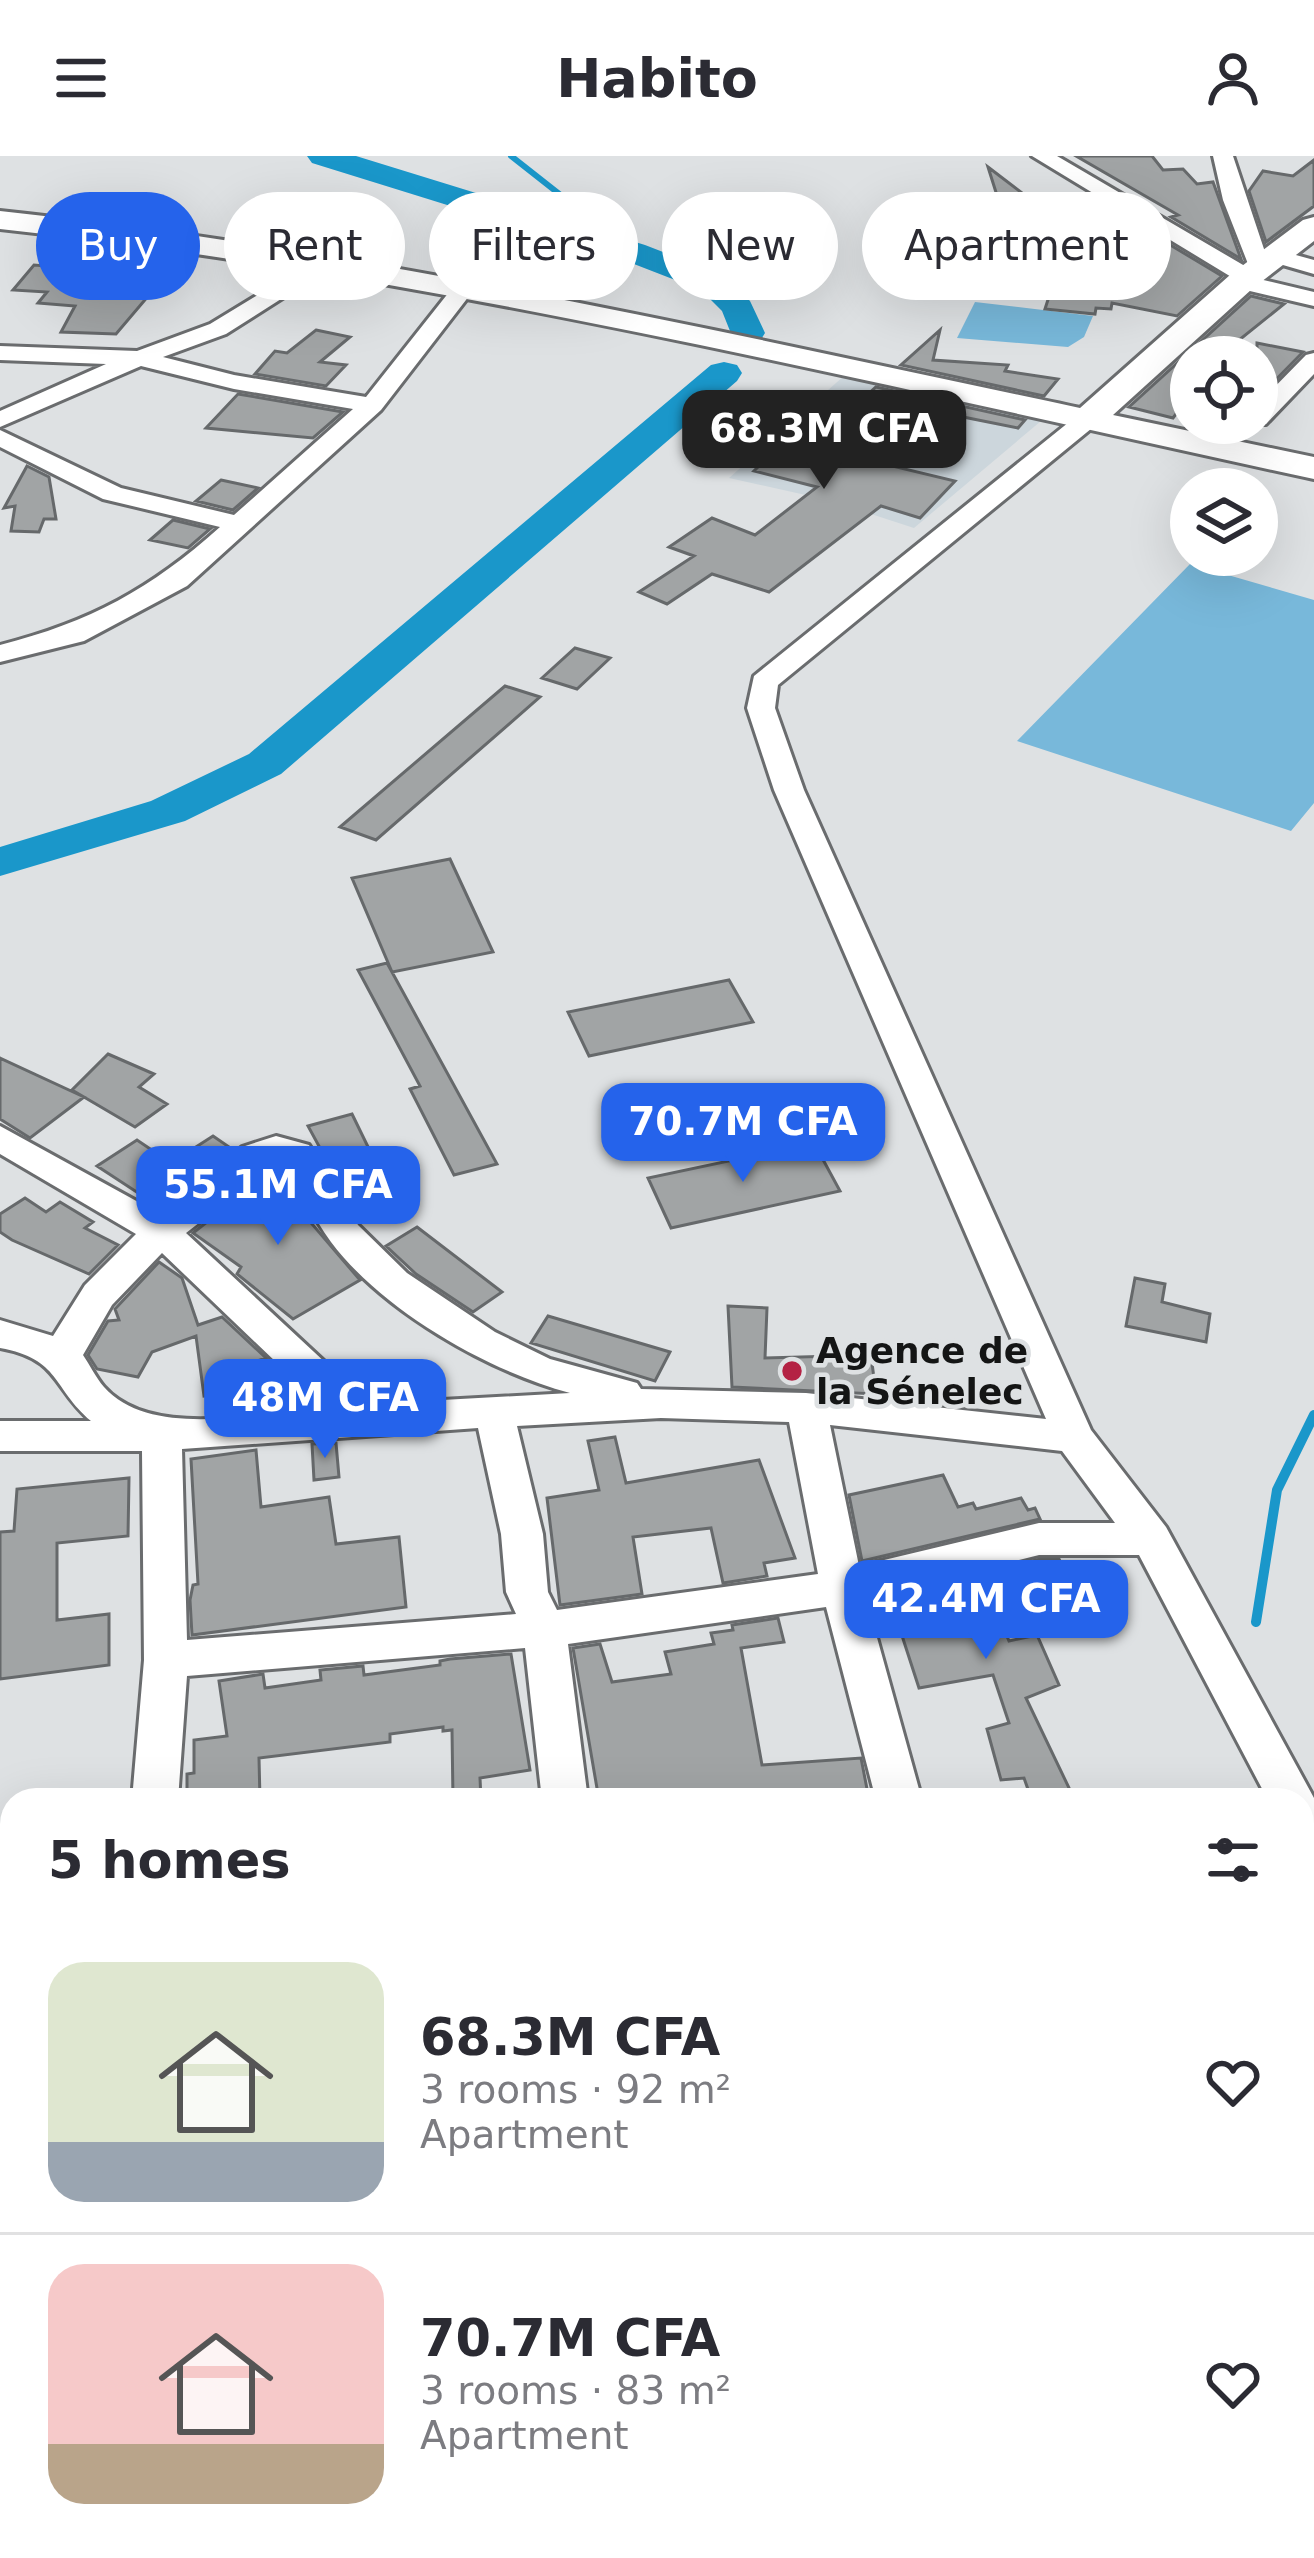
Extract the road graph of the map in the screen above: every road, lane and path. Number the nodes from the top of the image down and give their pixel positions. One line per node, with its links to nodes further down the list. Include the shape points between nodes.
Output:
1 (1042, 156): 7 (street)
2 (1223, 156): 7 (street)
3 (0, 220): 5 (street)
4 (1314, 226): 7 (street)
5 (224, 251)
6 (1314, 267): 7 (street)
7 (1257, 271): 8 (street); 17 (street)
8 (1314, 299)
9 (264, 300): 13 (street, via 218,329)
10 (455, 300): 16 (street)
11 (526, 300): 17 (street)
12 (0, 353): 13 (street)
13 (139, 358): 16 (street); 18 (street)
14 (1314, 360): 15 (street)
15 (1278, 398)
16 (372, 405): 23 (street)
17 (1088, 419): 19 (street); 35 (street, via 764,682 761,709 789,790)
18 (0, 420)
19 (1170, 425)
20 (0, 436): 23 (street, via 112,494)
21 (1272, 444): 22 (street)
22 (1314, 468)
23 (244, 525): 24 (street, via 177,580 110,619)
24 (0, 654)
25 (0, 1138): 26 (street)
26 (162, 1232): 28 (street, via 103,1286); 29 (street, via 255,1156 276,1148 296,1154 345,1234 394,1282 481,1342 538,1370); 32 (street)
27 (0, 1334): 28 (street)
28 (63, 1356): 34 (street, via 106,1411)
29 (661, 1403): 30 (street); 31 (street)
30 (806, 1408): 35 (street); 37 (street)
31 (494, 1411): 32 (street); 38 (street, via 527,1592)
32 (362, 1419): 34 (street)
33 (0, 1436): 34 (street)
34 (162, 1436): 39 (street)
35 (1074, 1437): 36 (street)
36 (1151, 1539): 37 (street, via 1039,1539); 43 (street)
37 (842, 1587): 38 (street); 42 (street)
38 (545, 1629): 39 (street); 41 (street)
39 (166, 1660): 40 (street)
40 (156, 1788)
41 (564, 1788)
42 (896, 1788)
43 (1286, 1788)

